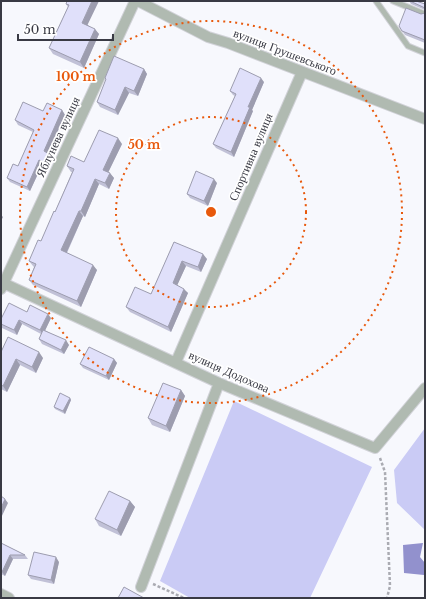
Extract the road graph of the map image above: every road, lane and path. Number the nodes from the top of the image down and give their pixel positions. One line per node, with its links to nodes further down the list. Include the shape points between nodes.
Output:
1 (135, 1): 9 (street, Яблунева вулиця)
2 (138, 1): 7 (street, вулиця Грушевського, via 208,37)
3 (376, 1): 6 (lane, via 408,46)
4 (394, 1): 5 (lane)
5 (425, 14)
6 (425, 52)
7 (302, 72): 8 (street, вулиця Грушевського); 10 (street, Спортивна вулиця)
8 (425, 119)
9 (2, 285): 10 (street, вулиця Додохова)
10 (176, 362): 11 (street, вулиця Додохова)
11 (219, 383): 13 (street, вулиця Додохова); 14 (street)
12 (425, 388): 13 (street)
13 (375, 448): 18 (path, via 385,472 390,586)
14 (142, 583): 17 (path)
15 (1, 594): 16 (street)
16 (9, 598)
17 (184, 598)
18 (387, 598)

